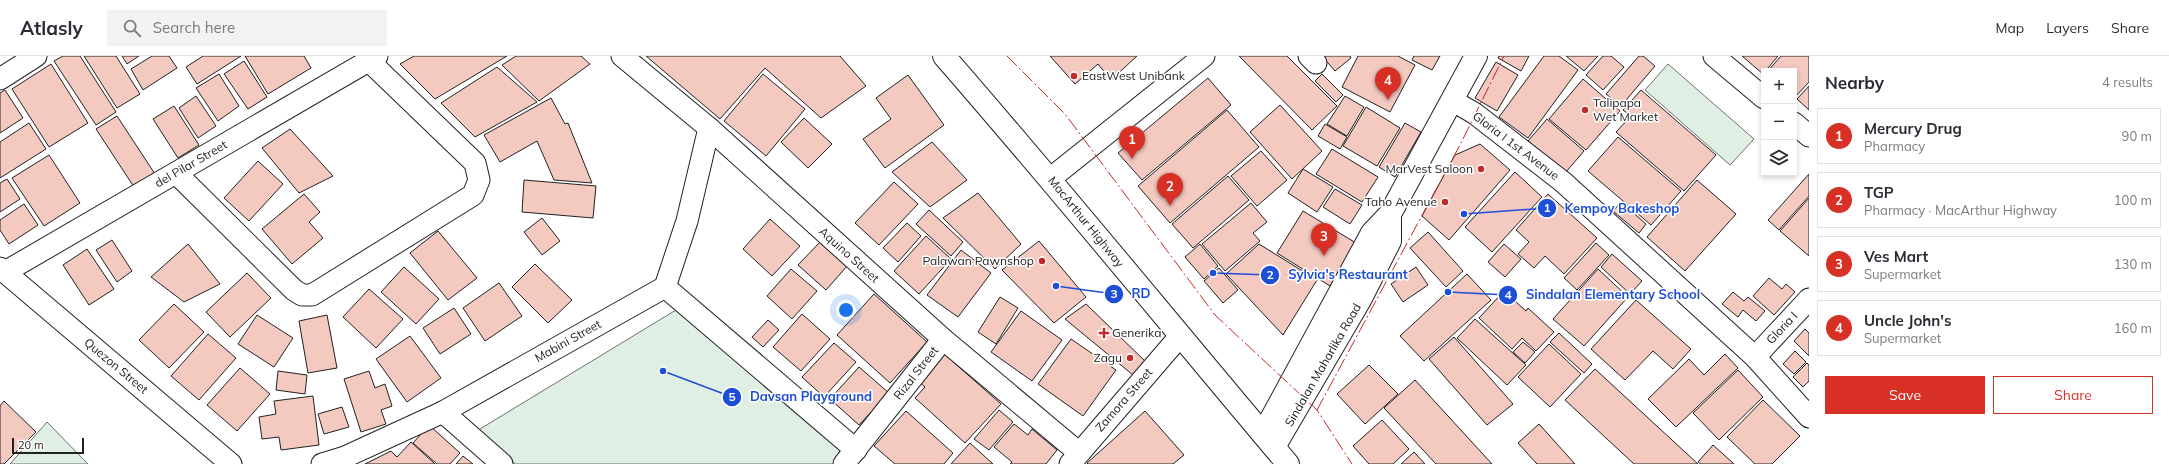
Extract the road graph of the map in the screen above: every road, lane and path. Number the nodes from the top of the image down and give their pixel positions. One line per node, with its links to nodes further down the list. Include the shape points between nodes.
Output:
1 (36, 56): 8 (street)
2 (622, 56): 12 (street, Aquino Street)
3 (944, 56): 15 (main road, MacArthur Highway)
4 (1204, 56): 15 (street)
5 (1476, 56): 10 (main road, Sindalan Maharlika Road)
6 (1714, 56): 9 (street)
7 (373, 58): 14 (street, del Pilar Street); 14 (street, via 475,163 479,180 473,195 312,295 302,295 294,290)
8 (0, 79)
9 (1761, 95)
10 (1453, 101): 21 (street, Gloria I 1st Avenue, via 1474,113 1563,182); 24 (main road, Sindalan Maharlika Road, via 1390,214 1390,241 1360,300)
11 (1797, 126): 13 (street)
12 (709, 128): 17 (street, via 687,221); 20 (street, Aquino Street)
13 (1809, 136)
14 (176, 173): 16 (street, del Pilar Street)
15 (1051, 178): 19 (main road, MacArthur Highway)
16 (3, 270): 27 (street, Quezon Street)
17 (665, 287): 22 (street, Mabini Street); 25 (street)
18 (1809, 299): 21 (street, Gloria I)
19 (1180, 336): 24 (main road, MacArthur Highway); 26 (street, Zamora Street)
20 (943, 339): 25 (street, Rizal Street); 26 (street, Aquino Street)
21 (1755, 357): 23 (street, Gloria I 1st Avenue)
22 (443, 412): 28 (street, Mabini Street, via 345,457); 29 (street)
23 (1809, 417)
24 (1268, 441): 30 (main road, MacArthur Highway)
25 (850, 457)
26 (1074, 458)
27 (231, 464)
28 (322, 464)
29 (502, 464)
30 (1288, 464)

